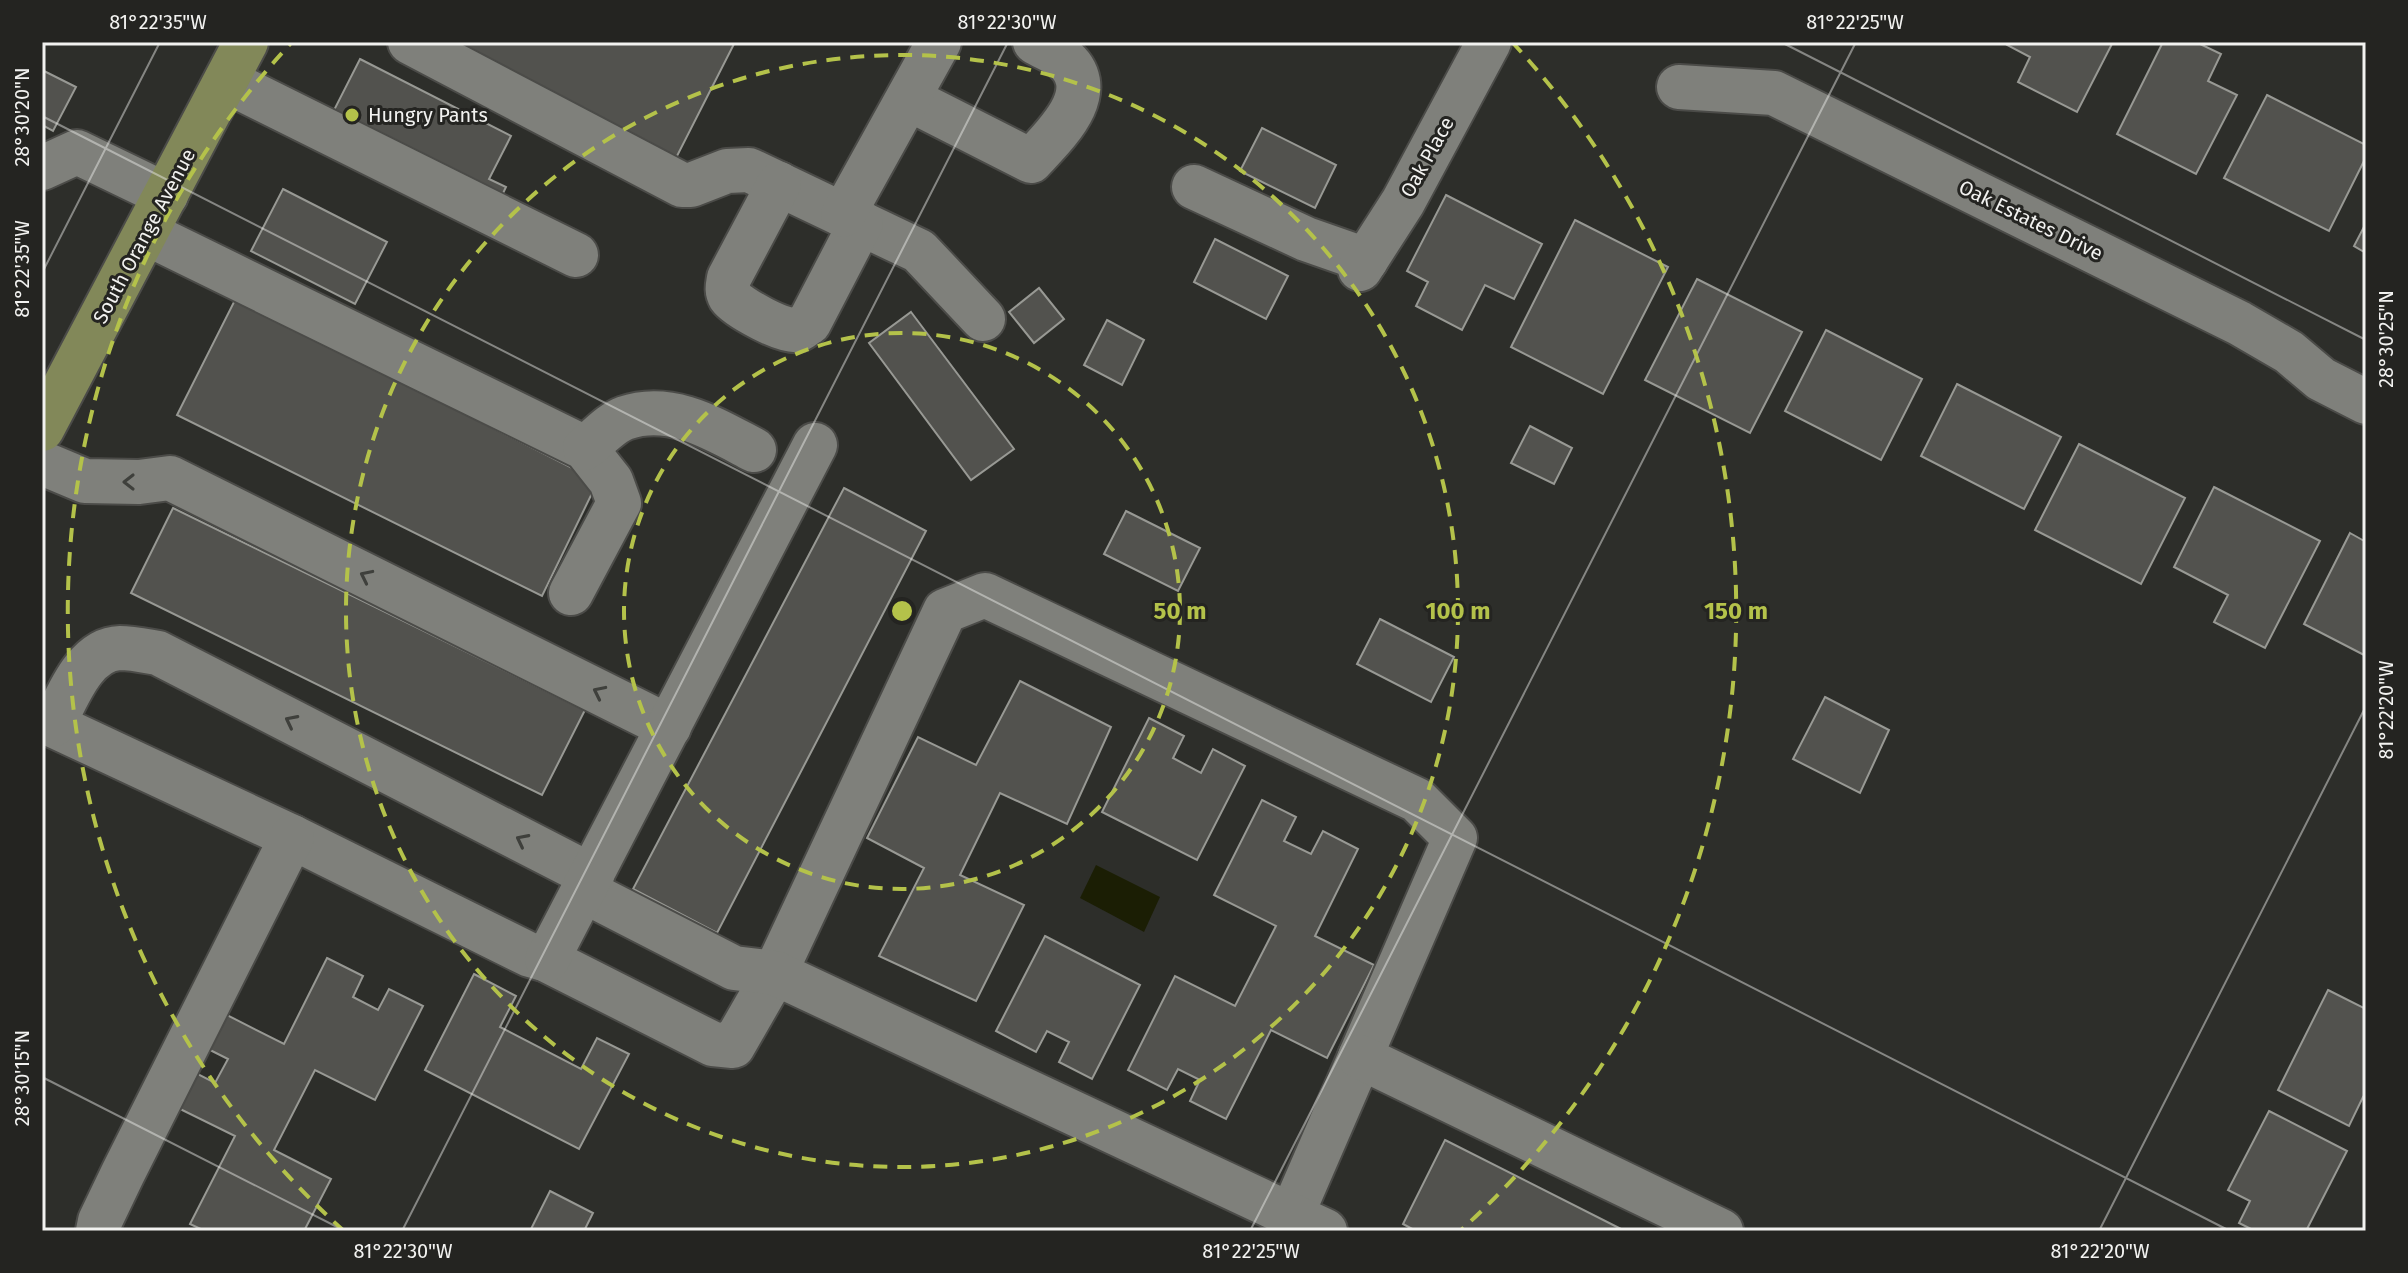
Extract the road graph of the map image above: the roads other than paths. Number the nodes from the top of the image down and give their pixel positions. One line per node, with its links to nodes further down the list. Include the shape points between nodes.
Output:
1 (246, 42): 6 (main road, South Orange Avenue)
2 (410, 42): 10 (street, via 682,185 749,170)
3 (939, 42): 8 (street)
4 (1035, 42): 8 (street, via 1064,59 1077,79 1079,99 1063,127 1031,161)
5 (1489, 42): 11 (street, Oak Place, via 1403,202 1363,264)
6 (226, 81): 12 (main road, South Orange Avenue); 15 (street)
7 (1679, 87): 17 (street, Oak Estates Drive, via 1774,93 2239,323 2289,352 2321,379)
8 (909, 99): 13 (street)
9 (42, 168): 12 (street, via 77,152)
10 (779, 184): 13 (street); 13 (street, via 729,278 731,298 742,309 790,330 809,323)
11 (1194, 187)
12 (166, 195): 14 (main road, South Orange Avenue)
13 (852, 219): 16 (street, via 919,251)
14 (146, 233): 18 (main road, South Orange Avenue); 20 (street)
15 (576, 255)
16 (983, 319)
17 (2366, 402)
18 (42, 429)
19 (815, 445): 25 (street)
20 (585, 448): 21 (street, via 622,419 654,412 695,419); 23 (street, via 611,481 619,503)
21 (754, 450)
22 (42, 463): 25 (street, one-way to 22, via 170,478 85,481)
23 (571, 593)
24 (48, 723): 26 (street); 27 (street, one-way to 24, via 158,653 118,648 94,657)
25 (669, 727): 27 (street)
26 (292, 837): 28 (street); 32 (street)
27 (588, 883): 28 (street); 29 (street, via 734,968)
28 (547, 960): 29 (street, via 713,1044 733,1046)
29 (775, 973): 30 (street, via 945,611 985,595 1417,800 1455,838); 31 (street)
30 (1360, 1057): 31 (street); 33 (street)
31 (1309, 1223)
32 (98, 1231)
33 (1721, 1231)

